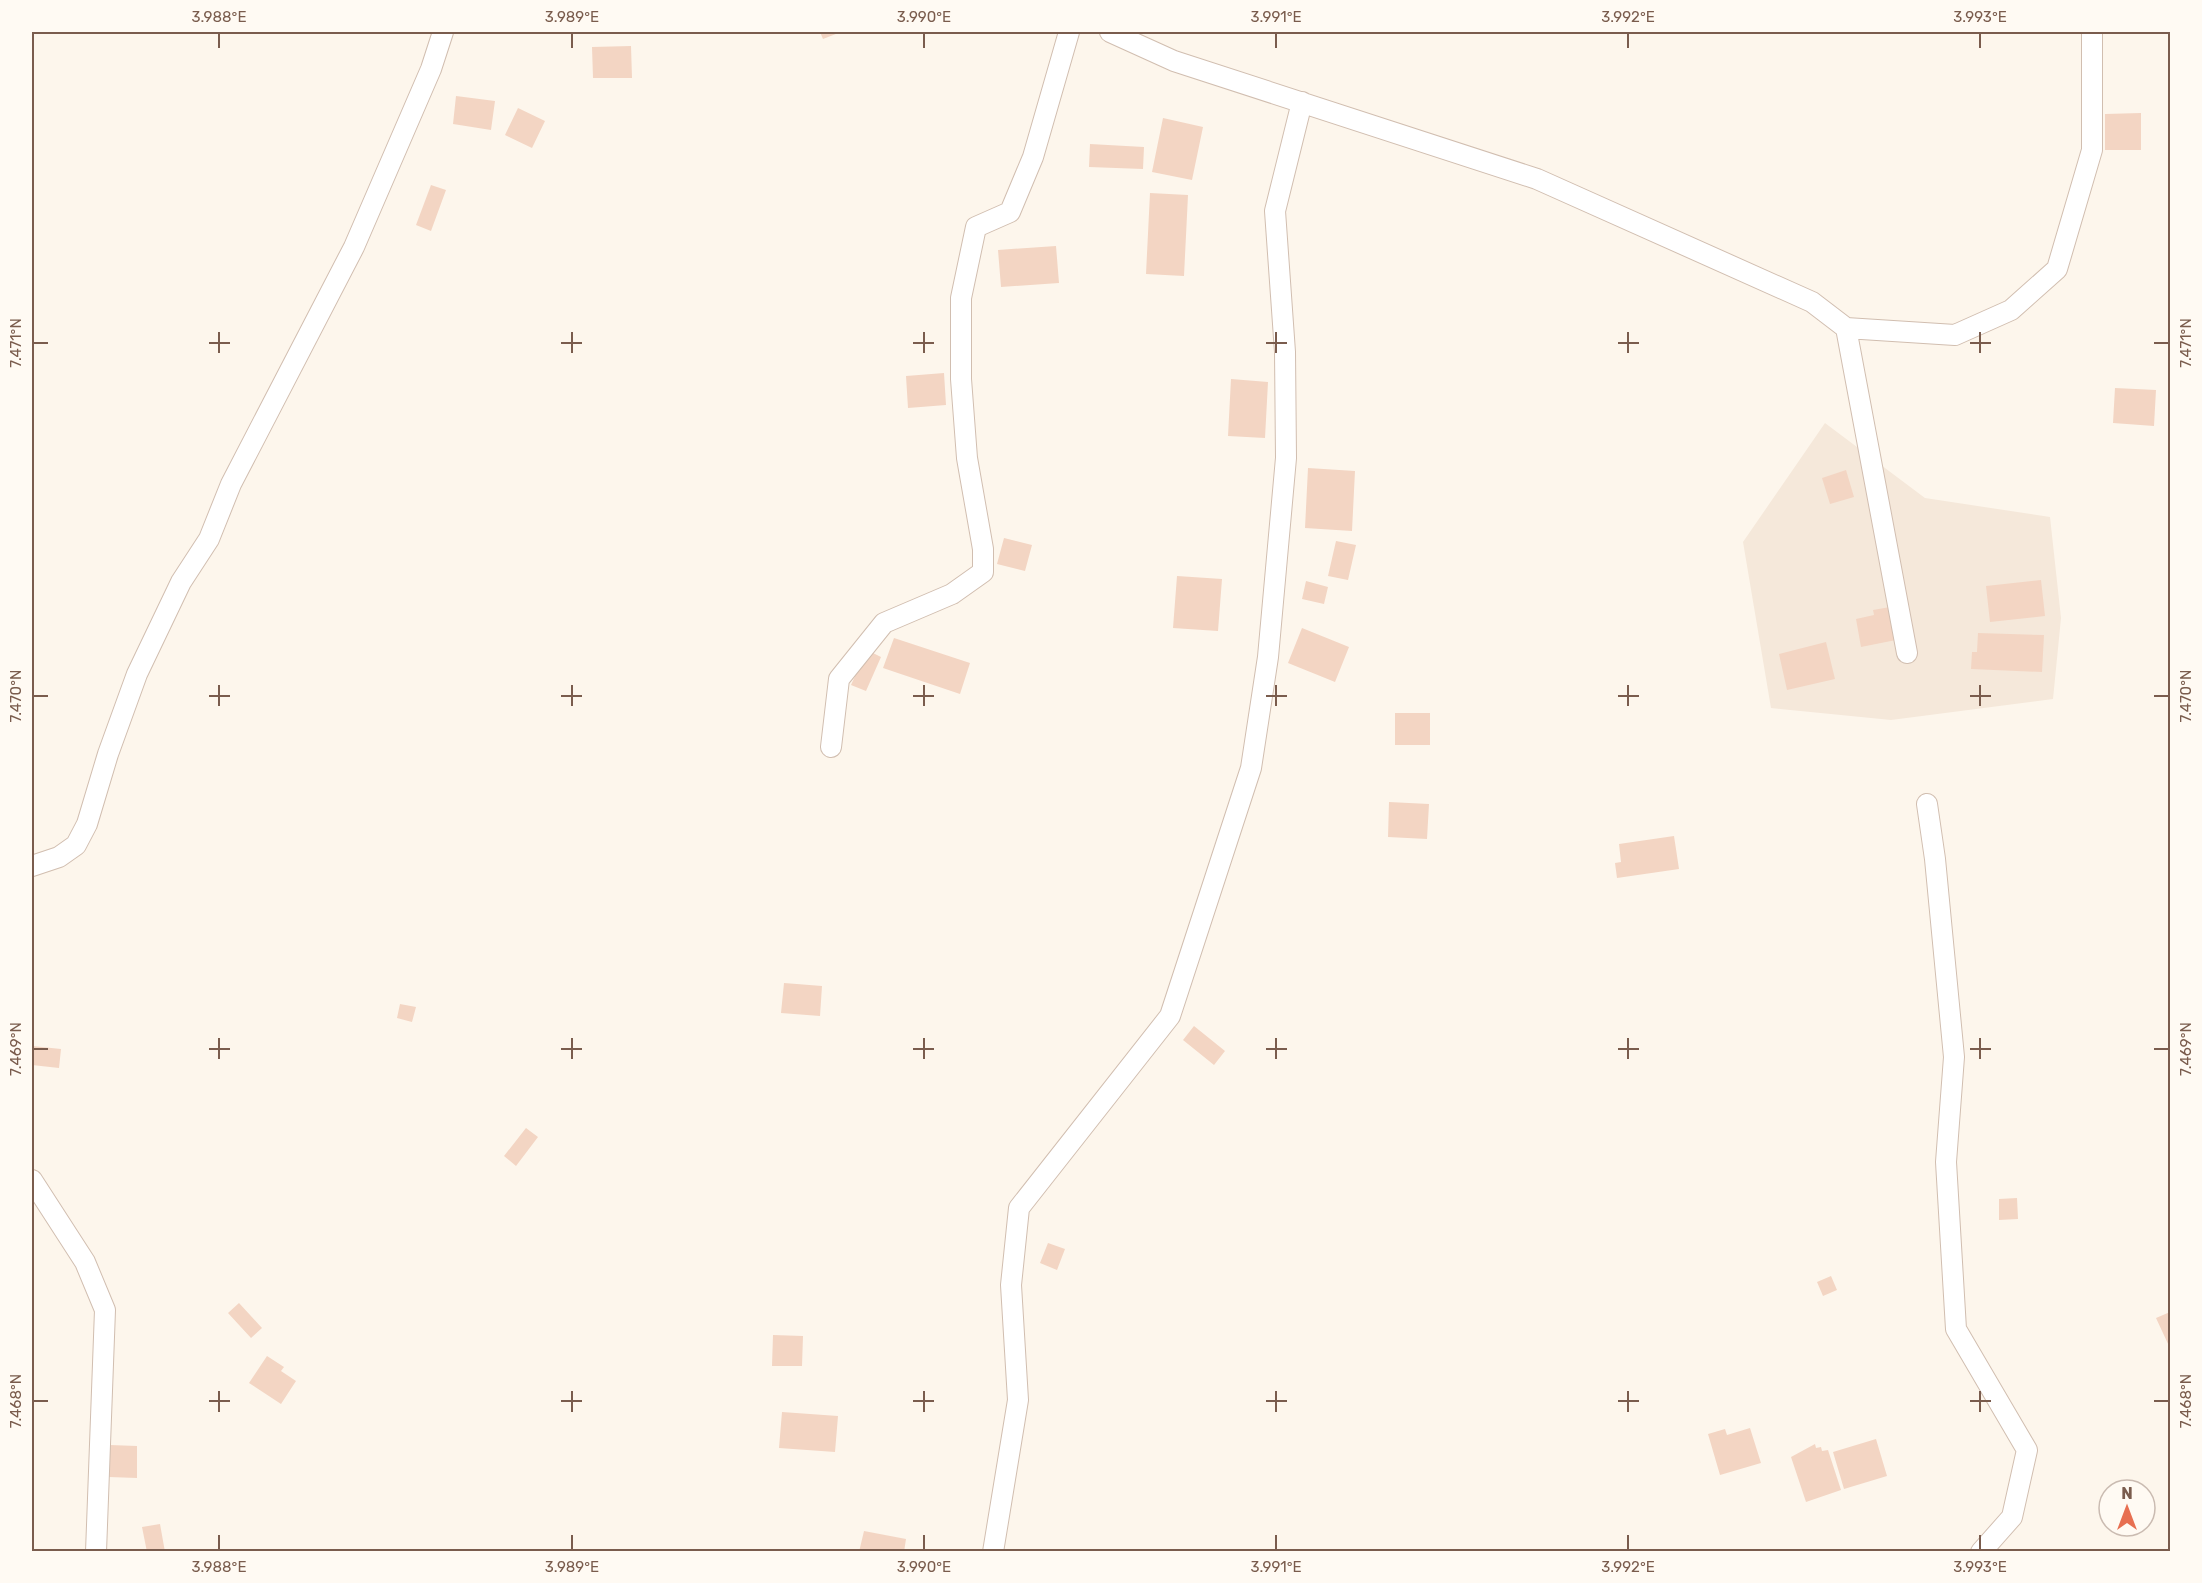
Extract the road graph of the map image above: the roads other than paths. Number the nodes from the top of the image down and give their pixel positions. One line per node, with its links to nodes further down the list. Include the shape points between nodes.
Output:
1 (443, 32): 10 (street, via 431,69 354,247 137,674 87,824 76,845)
2 (1069, 32): 8 (street, via 1033,158 1011,212 976,227 961,298 961,379 967,458 983,549 983,572 952,594 884,623 839,679)
3 (1110, 32): 5 (street, via 1174,61)
4 (2092, 32): 6 (street, via 2092,150 2056,269 2012,310 1955,335)
5 (1302, 102): 6 (street, via 1537,179 1812,302); 13 (street, via 1275,211 1285,352 1286,458 1268,657 1251,768 1170,1016 1019,1208 1011,1285 1018,1400)
6 (1846, 328): 7 (street)
7 (1907, 653)
8 (831, 747)
9 (1927, 804): 14 (street, via 1954,1057 1946,1162 1956,1329 2027,1450 2012,1517)
10 (32, 867)
11 (32, 1180): 12 (street, via 85,1262 105,1310)
12 (96, 1551)
13 (993, 1551)
14 (1981, 1551)

